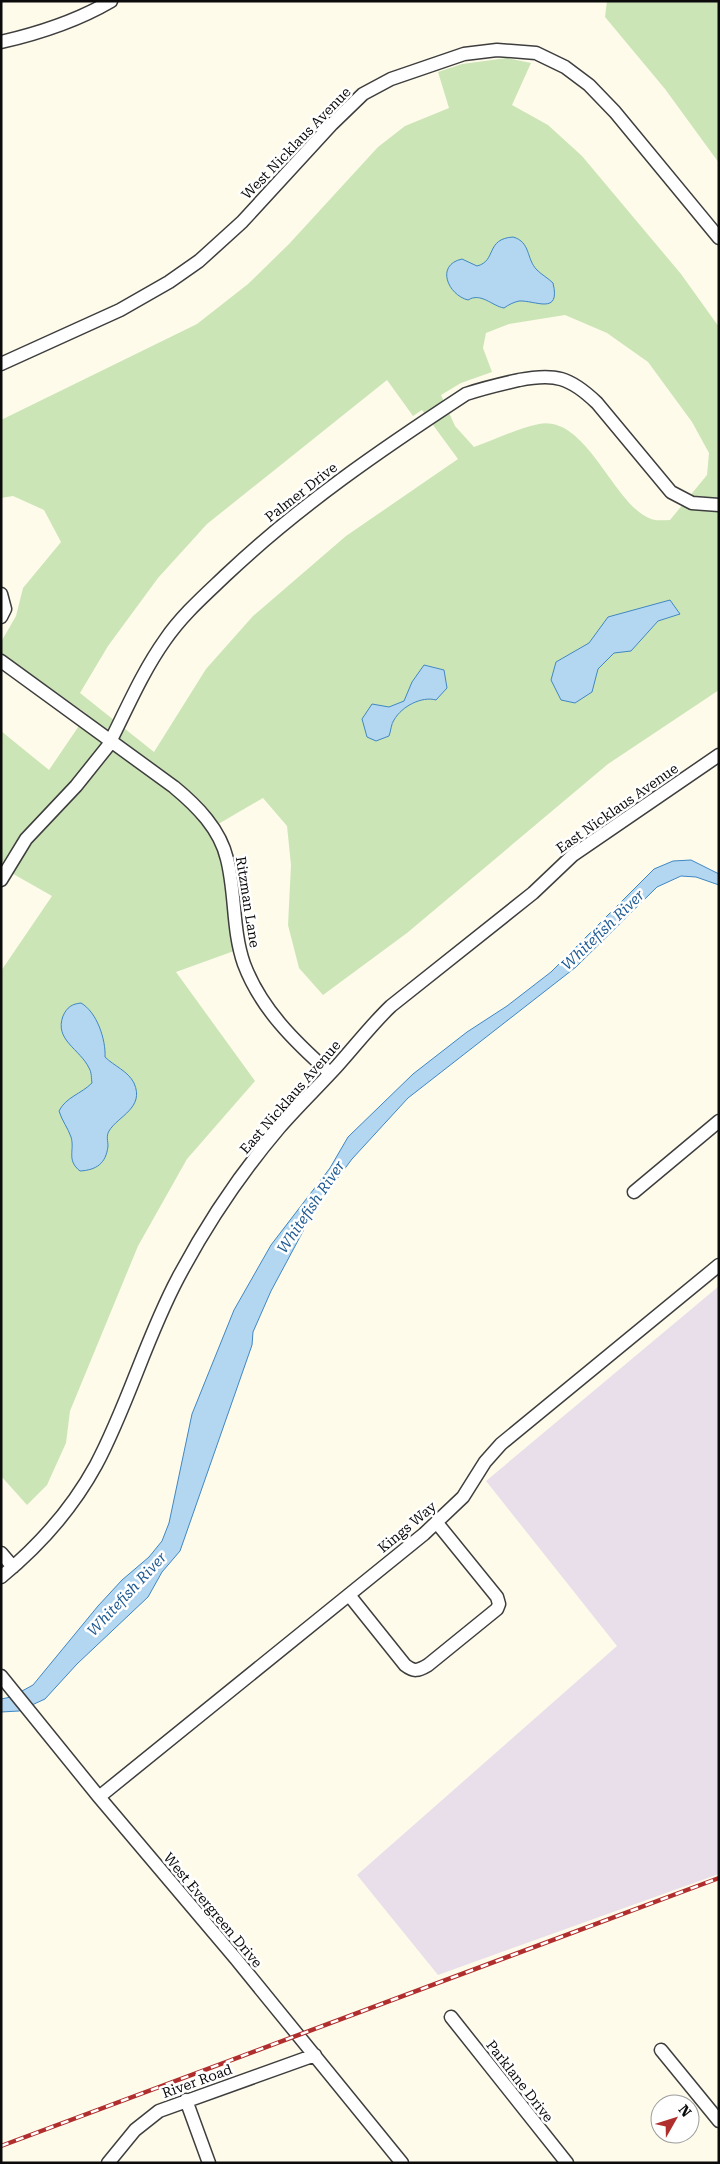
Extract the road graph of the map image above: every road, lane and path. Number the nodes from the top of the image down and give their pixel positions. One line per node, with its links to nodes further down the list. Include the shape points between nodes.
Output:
1 (111, 1): 2 (street, via 48,30)
2 (1, 42)
3 (719, 238): 4 (street, West Nicklaus Avenue, via 615,112 589,85 565,67 536,53 497,50 464,54 391,79 364,94 242,222 199,261 169,282 120,310)
4 (1, 364)
5 (719, 505): 9 (street, Palmer Drive, via 692,503 671,492 597,403 564,379 544,375 492,385 466,394 325,491 240,561 182,619 152,659)
6 (1, 594): 7 (street, via 5,609)
7 (1, 617)
8 (1, 661): 9 (street, Ritzman Lane)
9 (111, 740): 11 (street, Palmer Drive, via 76,786 26,839); 12 (street, Ritzman Lane, via 174,787 208,820 228,860 238,945 252,982 281,1026)
10 (719, 755): 12 (street, East Nicklaus Avenue, via 573,855 533,893 391,1006)
11 (1, 880)
12 (330, 1073): 18 (street, East Nicklaus Avenue, via 286,1120 205,1230 158,1320 93,1470 49,1533)
13 (719, 1120): 14 (street)
14 (634, 1192)
15 (719, 1265): 16 (street, Kings Way, via 498,1447 462,1498)
16 (437, 1523): 20 (street, Kings Way); 20 (street, via 497,1597 497,1609 482,1622 428,1665 412,1671)
17 (1, 1553): 18 (street)
18 (13, 1567): 19 (street, East Nicklaus Avenue)
19 (1, 1576)
20 (349, 1595): 22 (street, Kings Way)
21 (1, 1676): 22 (street, West Evergreen Drive)
22 (99, 1797): 25 (street, West Evergreen Drive)
23 (451, 2017): 31 (street, Parklane Drive)
24 (661, 2050): 27 (street)
25 (315, 2055): 26 (street, River Road); 30 (street, West Evergreen Drive)
26 (186, 2100): 28 (street, River Road, via 159,2111 144,2122); 29 (street)
27 (719, 2121)
28 (108, 2163)
29 (209, 2163)
30 (402, 2163)
31 (567, 2163)

